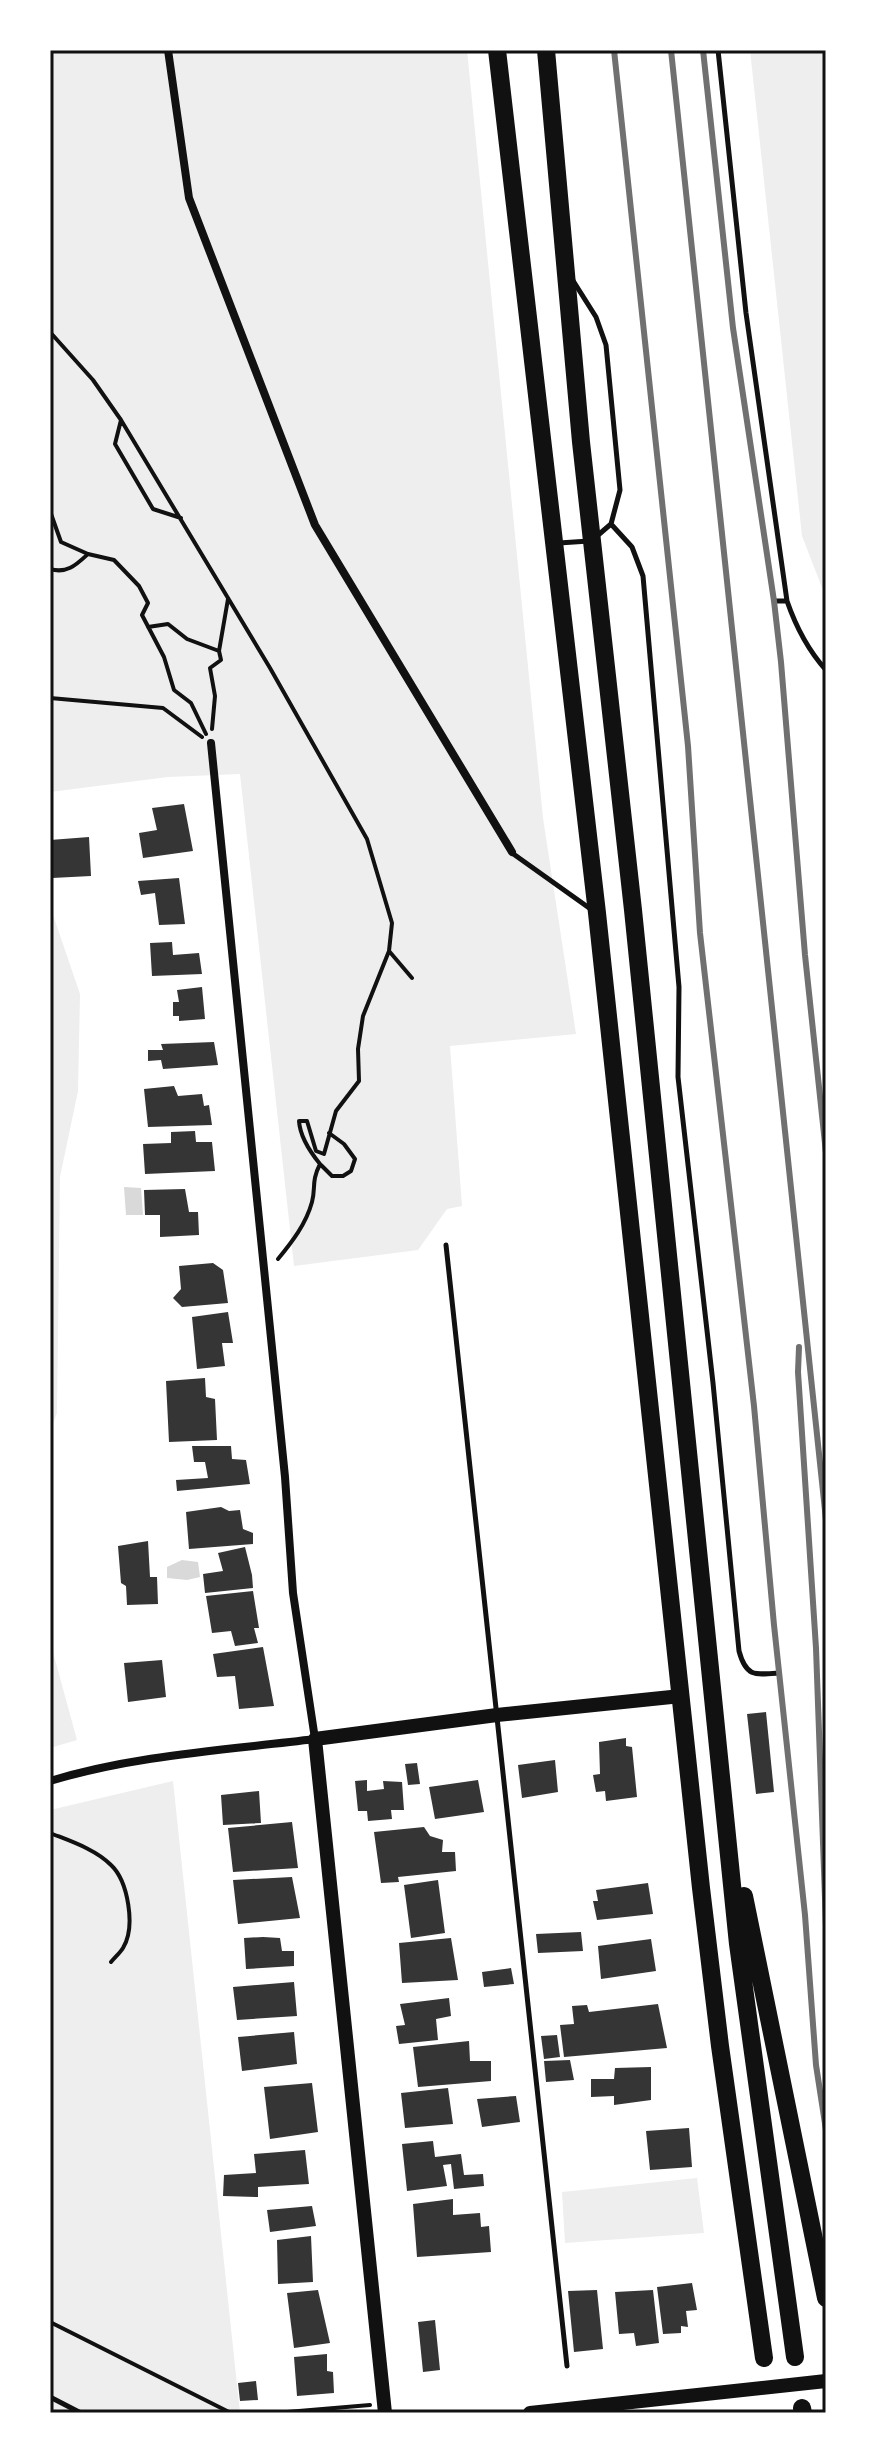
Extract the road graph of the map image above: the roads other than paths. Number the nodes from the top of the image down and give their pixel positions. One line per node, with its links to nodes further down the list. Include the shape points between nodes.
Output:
1 (168, 50): 13 (street, via 189,198 315,525)
2 (497, 50): 8 (highway)
3 (546, 50): 5 (highway)
4 (718, 50): 10 (lane, via 746,313)
5 (564, 266): 6 (lane, via 596,317 606,345 620,490); 7 (highway)
6 (611, 524): 7 (lane); 16 (lane, via 632,547 643,576 679,987 678,1077 739,1651 743,1666 753,1674)
7 (592, 541): 8 (lane); 21 (highway)
8 (554, 543): 14 (highway)
9 (774, 601): 10 (lane)
10 (787, 601): 11 (lane, via 795,625)
11 (826, 670)
12 (211, 743): 19 (street, via 293,1593)
13 (512, 852): 14 (lane)
14 (597, 913): 17 (highway)
15 (446, 1245): 18 (lane)
16 (779, 1673)
17 (681, 1696): 18 (street); 24 (highway, via 720,2046)
18 (497, 1715): 19 (street); 25 (lane)
19 (315, 1739): 20 (street, via 132,1762); 28 (street)
20 (50, 1781)
21 (723, 1796): 22 (highway); 23 (highway)
22 (826, 2298)
23 (795, 2357)
24 (764, 2358)
25 (567, 2366)
26 (826, 2381): 30 (street)
27 (50, 2397): 29 (lane)
28 (384, 2408)
29 (81, 2413)
30 (530, 2413)

